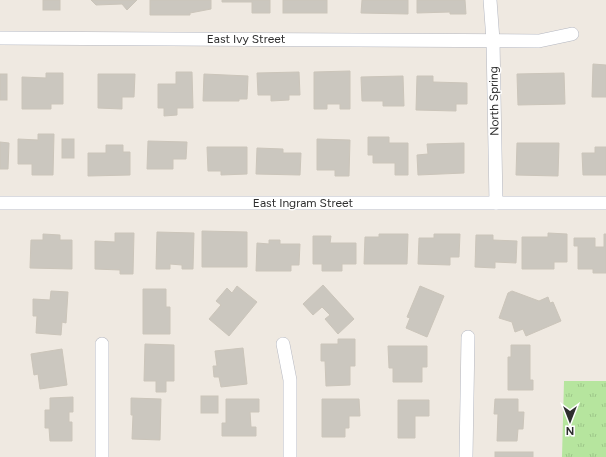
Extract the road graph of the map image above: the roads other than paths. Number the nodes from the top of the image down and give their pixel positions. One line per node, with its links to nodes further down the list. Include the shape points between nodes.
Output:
1 (490, 0): 4 (street, North Spring)
2 (572, 34): 4 (street, East Ivy Street, via 539,41)
3 (0, 38): 4 (street, East Ivy Street)
4 (493, 40): 6 (street, North Spring)
5 (0, 203): 6 (street, East Ingram Street)
6 (496, 203): 7 (street, East Ingram Street)
7 (606, 203)
8 (468, 337): 13 (street)
9 (102, 344): 11 (street)
10 (283, 344): 12 (street, via 290,380)
11 (102, 457)
12 (290, 457)
13 (466, 457)

